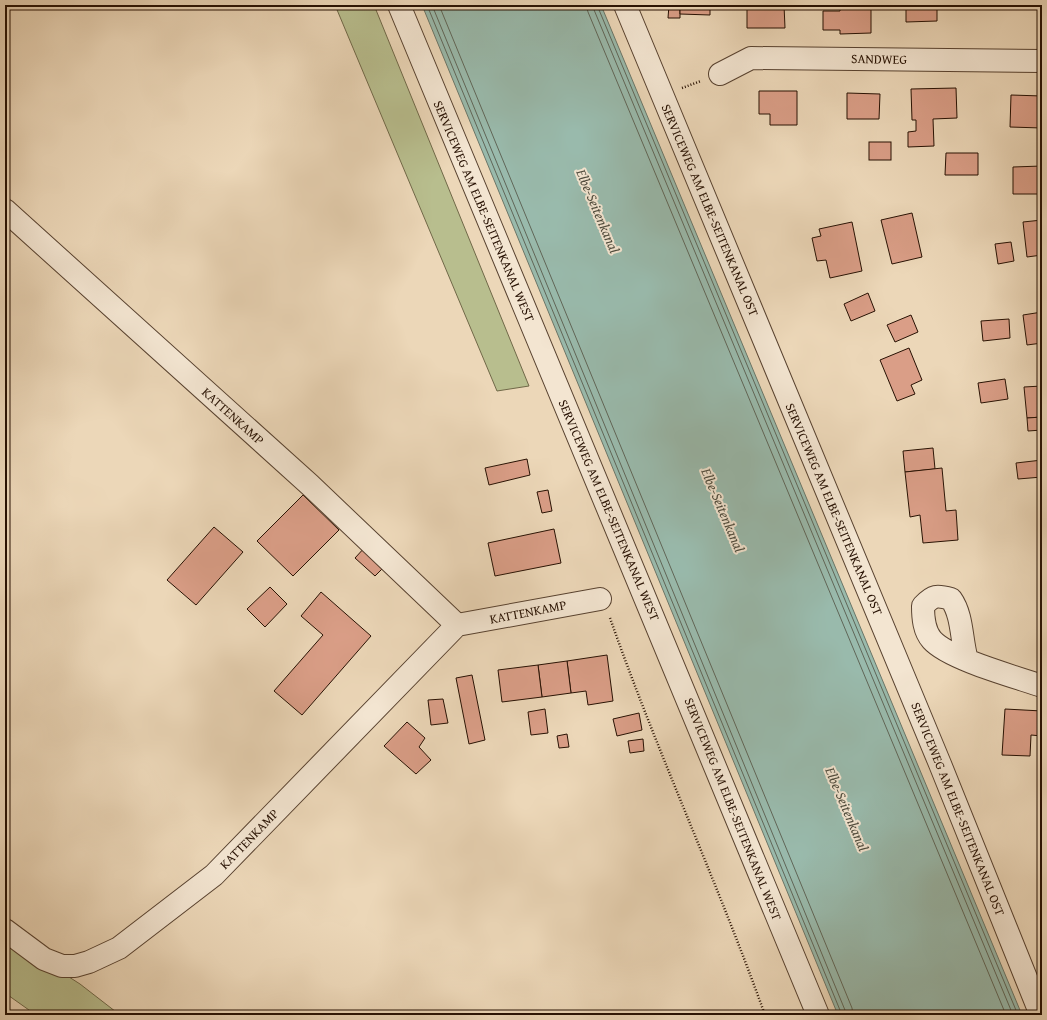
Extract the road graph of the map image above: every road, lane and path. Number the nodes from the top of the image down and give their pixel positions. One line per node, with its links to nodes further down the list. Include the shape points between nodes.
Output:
1 (399, 5): 12 (street, SERVICEWEG AM ELBE-SEITENKANAL WEST)
2 (625, 5): 13 (street, SERVICEWEG AM ELBE-SEITENKANAL OST, via 940,764)
3 (1042, 61): 4 (street, SANDWEG, via 751,58)
4 (720, 74)
5 (5, 210): 7 (street, KATTENKAMP, via 310,485)
6 (605, 608): 7 (street, KATTENKAMP); 11 (path)
7 (457, 626): 10 (street, KATTENKAMP, via 214,875 119,948 89,962 62,966 44,959)
8 (967, 660): 9 (street)
9 (1042, 686)
10 (5, 930)
11 (765, 1015)
12 (818, 1015)
13 (1041, 1015)

